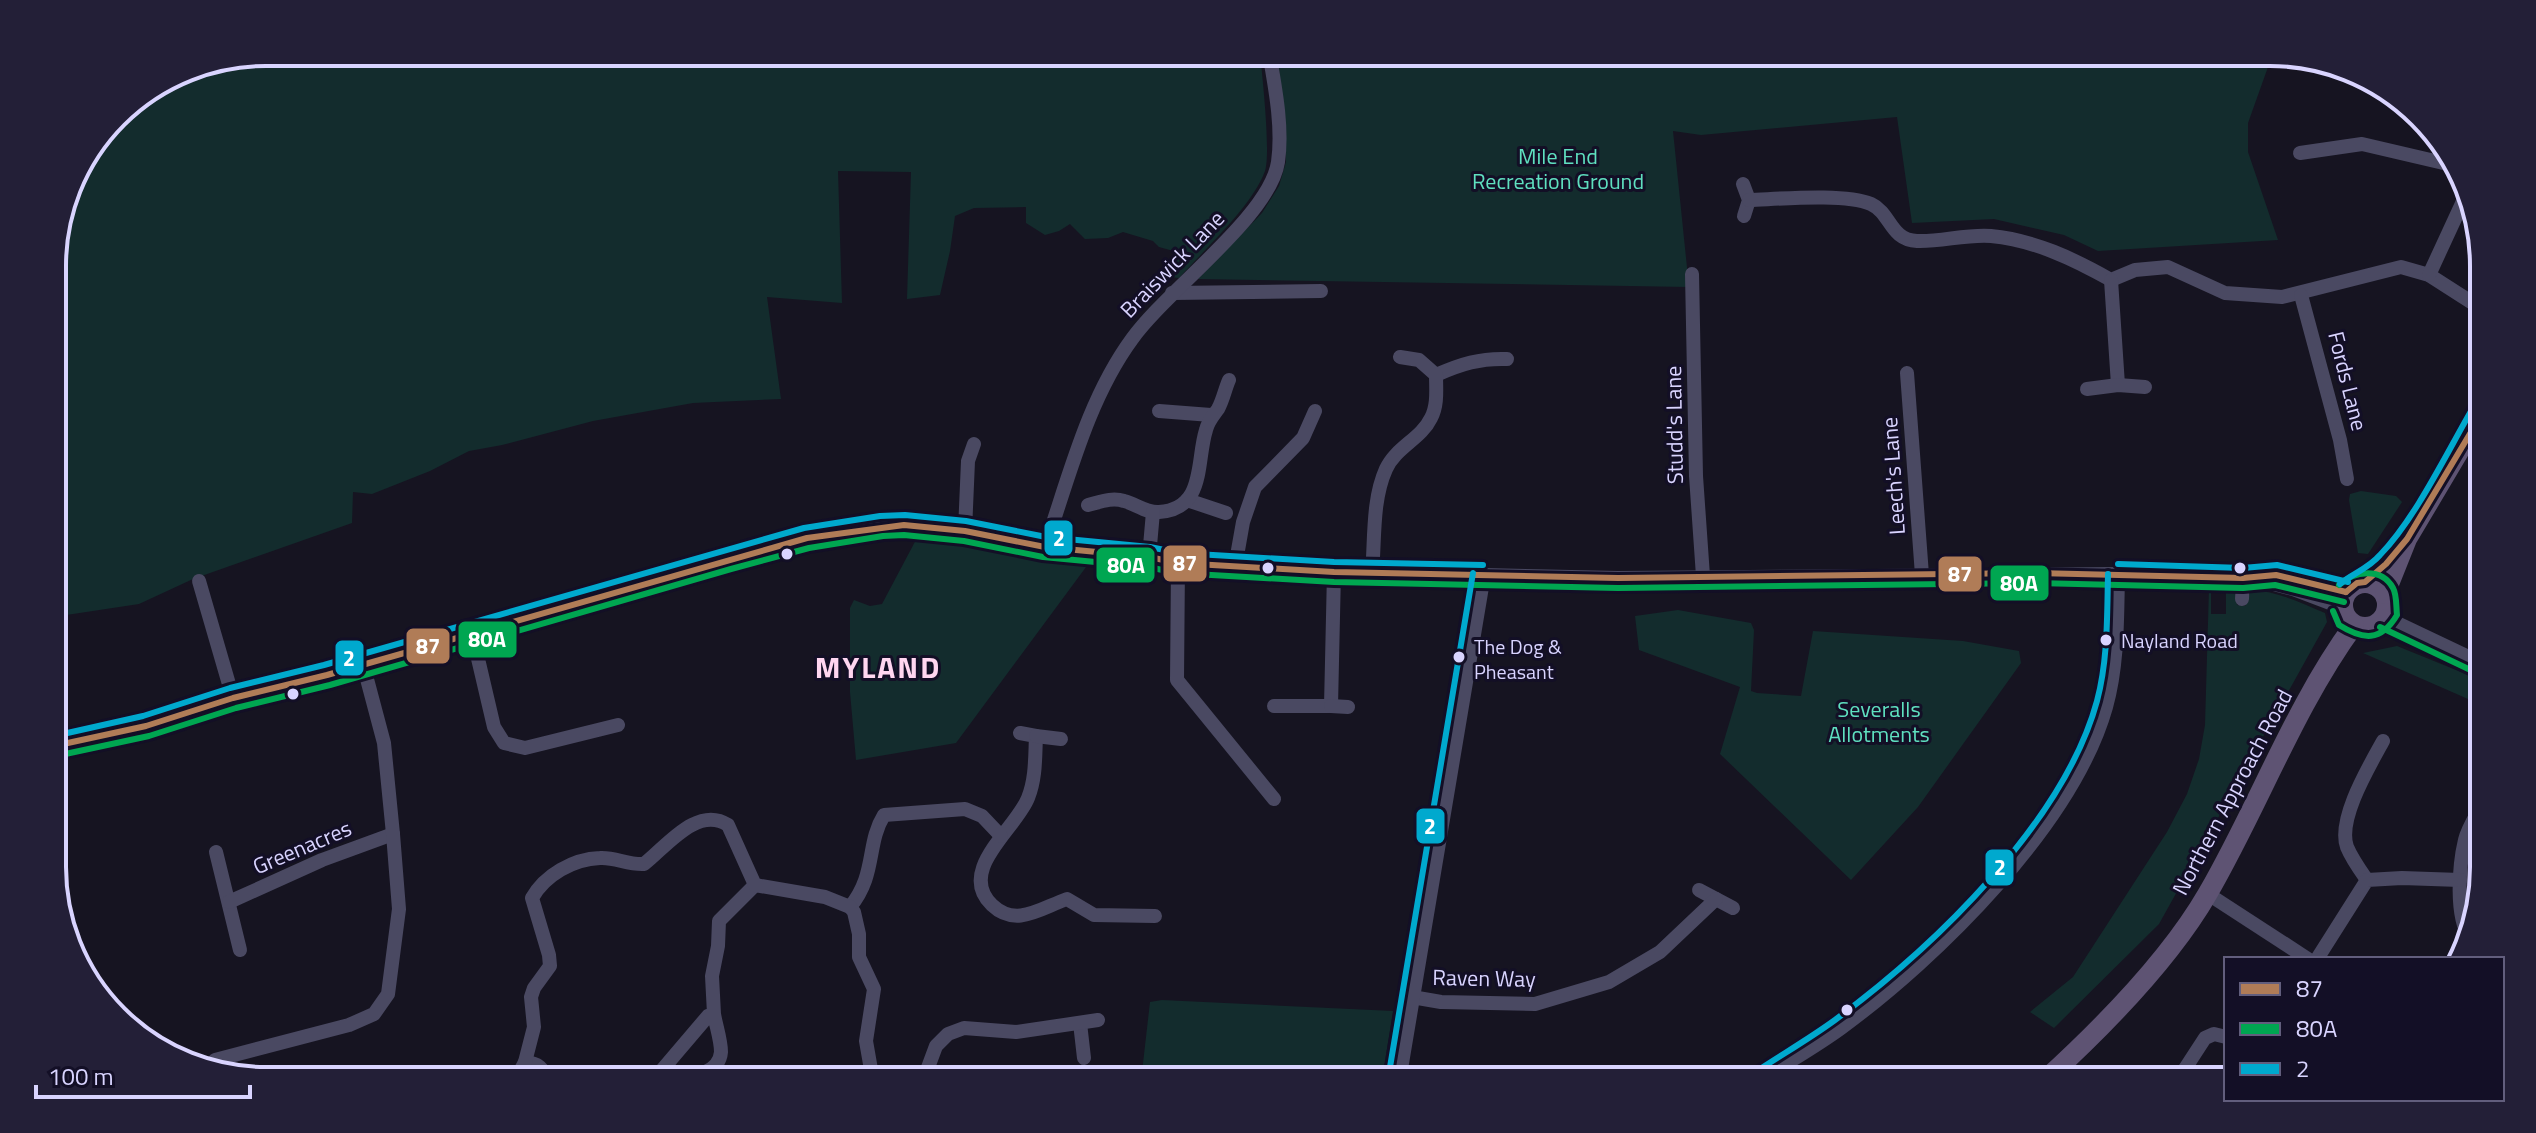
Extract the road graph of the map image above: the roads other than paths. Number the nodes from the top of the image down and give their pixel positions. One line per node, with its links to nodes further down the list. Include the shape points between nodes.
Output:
1 (1272, 66): 12 (street, Braiswick Lane, via 1278,163 1267,194)
2 (2300, 153): 3 (street, via 2362,144)
3 (2441, 162)
4 (1743, 184): 5 (street)
5 (1749, 200): 7 (street); 10 (street, via 1859,201 1874,205 1900,237 1916,241 1990,236 2054,251)
6 (2461, 207): 9 (street)
7 (1744, 216)
8 (1692, 274): 44 (street, Studd's Lane)
9 (2429, 275): 13 (street, via 2387,268); 14 (street)
10 (2111, 280): 13 (street, via 2135,270 2168,267 2225,293); 20 (street)
11 (1321, 291): 12 (street)
12 (1172, 293): 35 (street, Braiswick Lane, via 1131,340 1107,379 1061,492)
13 (2301, 295): 28 (street, Fords Lane)
14 (2470, 301)
15 (1400, 357): 18 (street, via 1419,360)
16 (1507, 359): 18 (street, via 1463,362)
17 (1907, 373): 43 (street, Leech's Lane)
18 (1436, 375): 40 (street, via 1431,419 1397,451 1377,495)
19 (1229, 380): 25 (street)
20 (2118, 385): 21 (street); 22 (street)
21 (2145, 387)
22 (2087, 389)
23 (1159, 411): 25 (street)
24 (1315, 411): 38 (street, via 1303,438 1255,487)
25 (1211, 415): 29 (street, via 1196,488)
26 (2470, 434): 34 (main road)
27 (974, 444): 33 (street, via 968,461)
28 (2347, 479)
29 (1187, 500): 31 (street); 32 (street)
30 (1088, 505): 31 (street, via 1110,499)
31 (1153, 512): 36 (street)
32 (1226, 513)
33 (965, 531): 35 (street); 52 (street, via 904,525 807,538)
34 (2407, 539): 47 (main road); 48 (main road)
35 (1045, 547): 36 (street)
36 (1149, 557): 37 (street)
37 (1178, 563): 38 (street); 65 (street, via 1177,680)
38 (1235, 567): 39 (street)
39 (1334, 572): 40 (street); 57 (street)
40 (1372, 573): 42 (street)
41 (2118, 574): 43 (street); 45 (street); 99 (street, via 2115,658 2105,708 2081,767 2055,811 1944,942 1840,1028)
42 (1483, 575): 44 (street); 84 (street)
43 (1922, 575): 44 (street)
44 (1703, 576)
45 (2247, 578): 49 (street); 50 (street, via 2276,575)
46 (199, 581): 55 (street)
47 (2365, 582): 48 (main road); 50 (main road, via 2357,583)
48 (2385, 594): 51 (main road)
49 (2242, 599)
50 (2348, 608): 51 (main road, via 2370,627); 74 (main road, Northern Approach Road, via 2306,704)
51 (2384, 618): 53 (street)
52 (472, 633): 54 (street); 59 (street, via 494,727 504,743 525,748)
53 (2470, 659)
54 (363, 664): 55 (street); 67 (street, via 384,743)
55 (233, 698): 64 (street, via 146,726)
56 (1274, 706): 57 (street)
57 (1331, 706): 58 (street)
58 (1348, 707)
59 (618, 725)
60 (1020, 733): 61 (street)
61 (1036, 736): 62 (street); 68 (street, via 1027,800)
62 (1061, 739)
63 (2383, 741): 70 (street, via 2348,820 2346,845)
64 (66, 743)
65 (1274, 799)
66 (2470, 828): 71 (street)
67 (393, 834): 76 (street, Greenacres); 90 (street, via 399,909 394,964 388,994 374,1014)
68 (1001, 836): 77 (street, via 982,816 965,809 884,815 862,892); 79 (street, via 981,871 987,900 999,911 1032,915 1067,899 1094,915)
69 (216, 852): 76 (street, Greenacres)
70 (2367, 880): 71 (street); 83 (street)
71 (2460, 880): 80 (street)
72 (755, 885): 77 (street, via 825,897); 85 (street, via 719,921 712,976); 91 (street, via 728,825 707,819 690,825 644,864 600,858 557,871 541,883 532,898 550,966 531,997 534,1027)
73 (1699, 890): 75 (street)
74 (2208, 894): 82 (street); 100 (main road, Northern Approach Road, via 2117,1010)
75 (1716, 899): 78 (street); 84 (street, Raven Way, via 1660,952 1609,982 1535,1004)
76 (229, 902): 81 (street, Greenacres)
77 (850, 907): 96 (street, via 859,934 859,957 874,989 866,1041)
78 (1733, 908)
79 (1155, 916)
80 (2463, 920)
81 (240, 950)
82 (2305, 957)
83 (2318, 957)
84 (1412, 997): 98 (street)
85 (714, 1014): 94 (street); 95 (street, via 721,1049)
86 (1098, 1020): 87 (street)
87 (1080, 1023): 89 (street); 97 (street, via 1016,1032 964,1028 936,1046)
88 (2224, 1036): 101 (street, via 2205,1038)
89 (1084, 1058)
90 (215, 1060)
91 (525, 1062): 92 (street); 93 (street)
92 (522, 1067)
93 (539, 1067)
94 (665, 1067)
95 (710, 1067)
96 (871, 1067)
97 (928, 1067)
98 (1400, 1067)
99 (1780, 1067)
100 (2058, 1067)
101 (2186, 1067)

